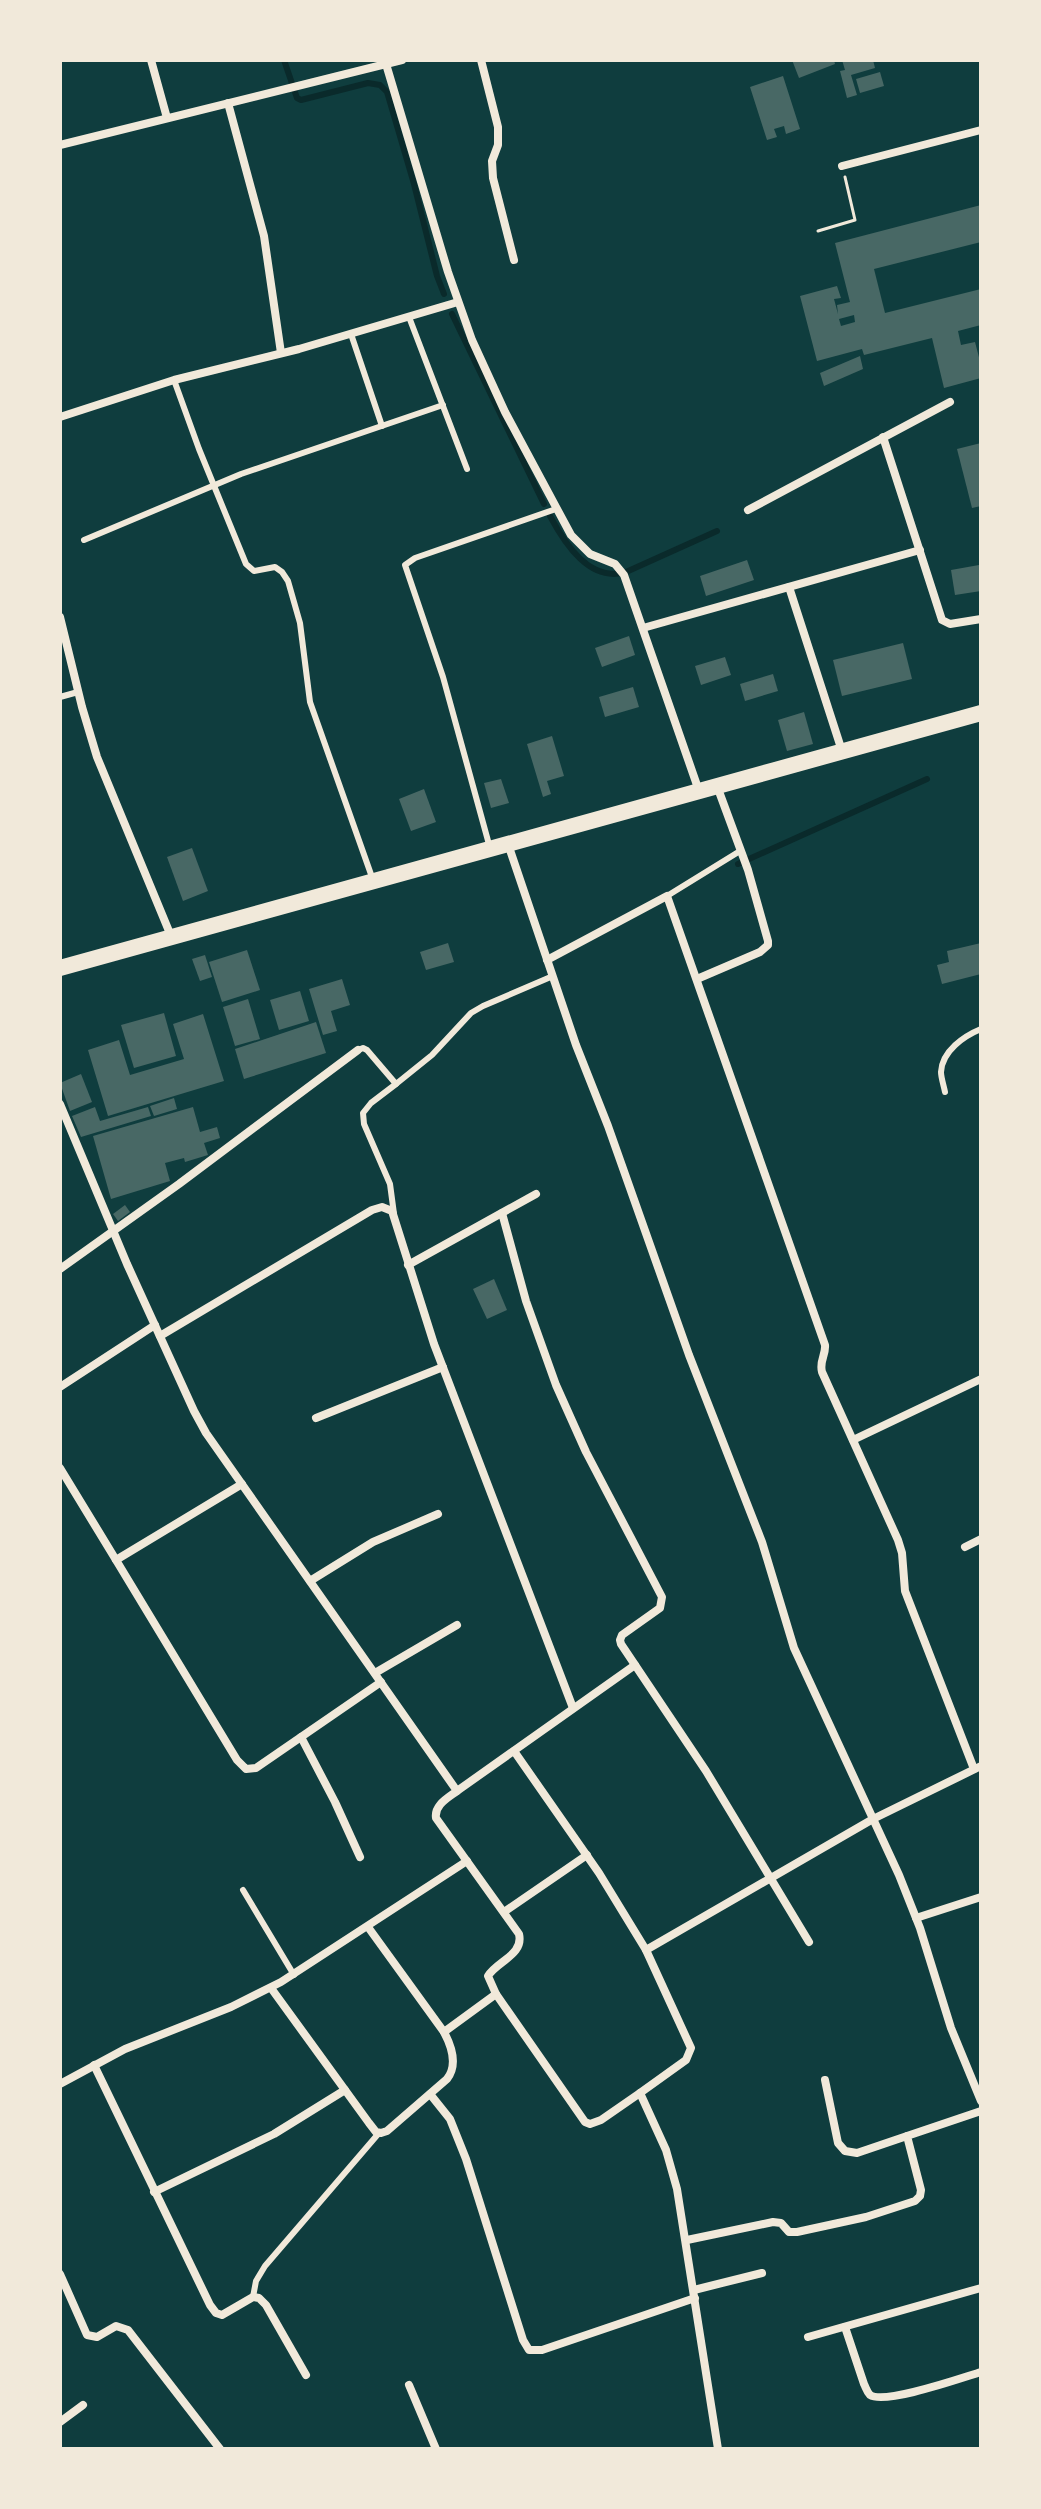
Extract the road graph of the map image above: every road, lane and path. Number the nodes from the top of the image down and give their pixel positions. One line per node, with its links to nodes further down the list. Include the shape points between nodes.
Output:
1 (151, 60): 6 (street)
2 (402, 60): 4 (street)
3 (481, 60): 11 (street, via 498,127 493,178)
4 (386, 64): 5 (street); 12 (street)
5 (228, 103): 6 (street); 15 (street, via 264,236)
6 (167, 118): 8 (street)
7 (981, 130): 9 (street)
8 (60, 145)
9 (842, 166): 10 (path, via 855,220)
10 (818, 231)
11 (514, 260)
12 (458, 302): 13 (street); 24 (street, via 493,387)
13 (409, 317): 14 (street); 18 (lane)
14 (351, 334): 15 (street); 20 (lane)
15 (281, 353): 16 (street)
16 (174, 380): 19 (street); 23 (lane)
17 (950, 402): 21 (street)
18 (443, 405): 20 (lane); 22 (lane)
19 (60, 417)
20 (382, 426): 23 (lane)
21 (883, 437): 25 (street); 27 (street)
22 (467, 469)
23 (213, 485): 26 (lane); 41 (lane, via 248,568 275,567 288,581 300,623 310,702)
24 (556, 509): 31 (street, via 581,547 621,569); 39 (lane, via 405,565 443,677)
25 (748, 510)
26 (84, 540)
27 (920, 550): 28 (street); 30 (street, via 943,621)
28 (789, 587): 31 (street); 35 (street)
29 (60, 617): 32 (street)
30 (981, 619)
31 (643, 628): 37 (street)
32 (78, 692): 33 (lane); 43 (street, via 97,757)
33 (60, 697)
34 (981, 713): 35 (main road)
35 (842, 751): 36 (main road)
36 (717, 786): 37 (main road); 40 (street)
37 (699, 791): 38 (main road)
38 (508, 843): 39 (main road); 44 (street)
39 (490, 848): 41 (main road)
40 (741, 852): 42 (lane); 47 (street, via 768,945)
41 (373, 880): 43 (main road)
42 (667, 896): 44 (street); 47 (street)
43 (171, 936): 45 (main road)
44 (547, 960): 46 (street)
45 (60, 968)
46 (553, 976): 50 (lane, via 471,1013); 82 (street, via 762,1542 794,1648)
47 (697, 979): 65 (street, via 825,1345 822,1372)
48 (981, 1029): 51 (lane, via 961,1040 944,1061)
49 (358, 1050): 50 (lane, via 367,1050); 56 (street)
50 (396, 1084): 55 (lane, via 363,1113 390,1184)
51 (945, 1092)
52 (60, 1104): 56 (street)
53 (536, 1194): 54 (street)
54 (502, 1213): 57 (street); 74 (street, via 556,1385 662,1597 660,1608 620,1638)
55 (394, 1214): 57 (street); 60 (street, via 386,1207 372,1210)
56 (114, 1231): 58 (street); 59 (street)
57 (408, 1265): 61 (street)
58 (60, 1269)
59 (155, 1325): 60 (street); 63 (street)
60 (160, 1336): 67 (street, via 200,1423)
61 (443, 1367): 64 (street); 77 (street)
62 (981, 1379): 65 (street)
63 (60, 1387)
64 (316, 1418)
65 (853, 1440): 80 (street, via 898,1540 905,1591)
66 (60, 1468): 71 (street)
67 (242, 1484): 71 (street); 72 (street)
68 (438, 1514): 72 (street, via 373,1542)
69 (981, 1539): 70 (street)
70 (965, 1547)
71 (116, 1560): 78 (street, via 243,1768 256,1768)
72 (310, 1581): 75 (street)
73 (457, 1625): 75 (street)
74 (635, 1665): 77 (street); 86 (street)
75 (375, 1673): 76 (street)
76 (381, 1682): 78 (street); 81 (street)
77 (573, 1708): 79 (street)
78 (301, 1737): 84 (street)
79 (514, 1751): 81 (street); 83 (street)
80 (978, 1768): 82 (street)
81 (457, 1791): 85 (street, via 435,1814)
82 (873, 1819): 86 (street); 90 (street)
83 (587, 1855): 89 (street); 93 (street)
84 (360, 1857)
85 (467, 1861): 89 (street); 91 (street)
86 (771, 1878): 92 (street); 93 (street)
87 (243, 1890): 94 (lane)
88 (981, 1897): 90 (street)
89 (504, 1912): 96 (street, via 521,1940 518,1949 489,1973)
90 (916, 1918): 101 (street, via 951,2028)
91 (368, 1927): 94 (street); 97 (street)
92 (809, 1942)
93 (646, 1950): 103 (street, via 691,2053)
94 (294, 1975): 95 (street)
95 (271, 1988): 98 (street); 102 (street)
96 (496, 1994): 97 (street); 103 (street, via 585,2122 601,2120)
97 (444, 2032): 104 (street, via 452,2051 452,2072)
98 (94, 2065): 100 (street); 109 (street)
99 (825, 2080): 108 (street, via 838,2143 845,2151 857,2153)
100 (60, 2084)
101 (979, 2089): 105 (street)
102 (345, 2090): 107 (street); 109 (street, via 274,2134)
103 (640, 2093): 110 (street, via 669,2160)
104 (430, 2094): 107 (street); 114 (street, via 447,2115 466,2159 529,2350 542,2350)
105 (981, 2101)
106 (981, 2111): 108 (street)
107 (379, 2133): 115 (lane, via 265,2266)
108 (907, 2136): 110 (street, via 921,2190 917,2199 797,2232 773,2222)
109 (154, 2192): 115 (street, via 213,2310 226,2314)
110 (687, 2240): 114 (street)
111 (762, 2273): 114 (street)
112 (60, 2274): 123 (street, via 85,2332 93,2337 116,2326 128,2330)
113 (981, 2288): 116 (street)
114 (695, 2294): 125 (street)
115 (253, 2297): 119 (street, via 263,2301)
116 (845, 2327): 117 (street); 118 (street, via 864,2384 875,2397 891,2398)
117 (808, 2337)
118 (981, 2372)
119 (306, 2375)
120 (409, 2385): 124 (street)
121 (83, 2405): 122 (street)
122 (60, 2422)
123 (220, 2449)
124 (436, 2449)
125 (718, 2449)

